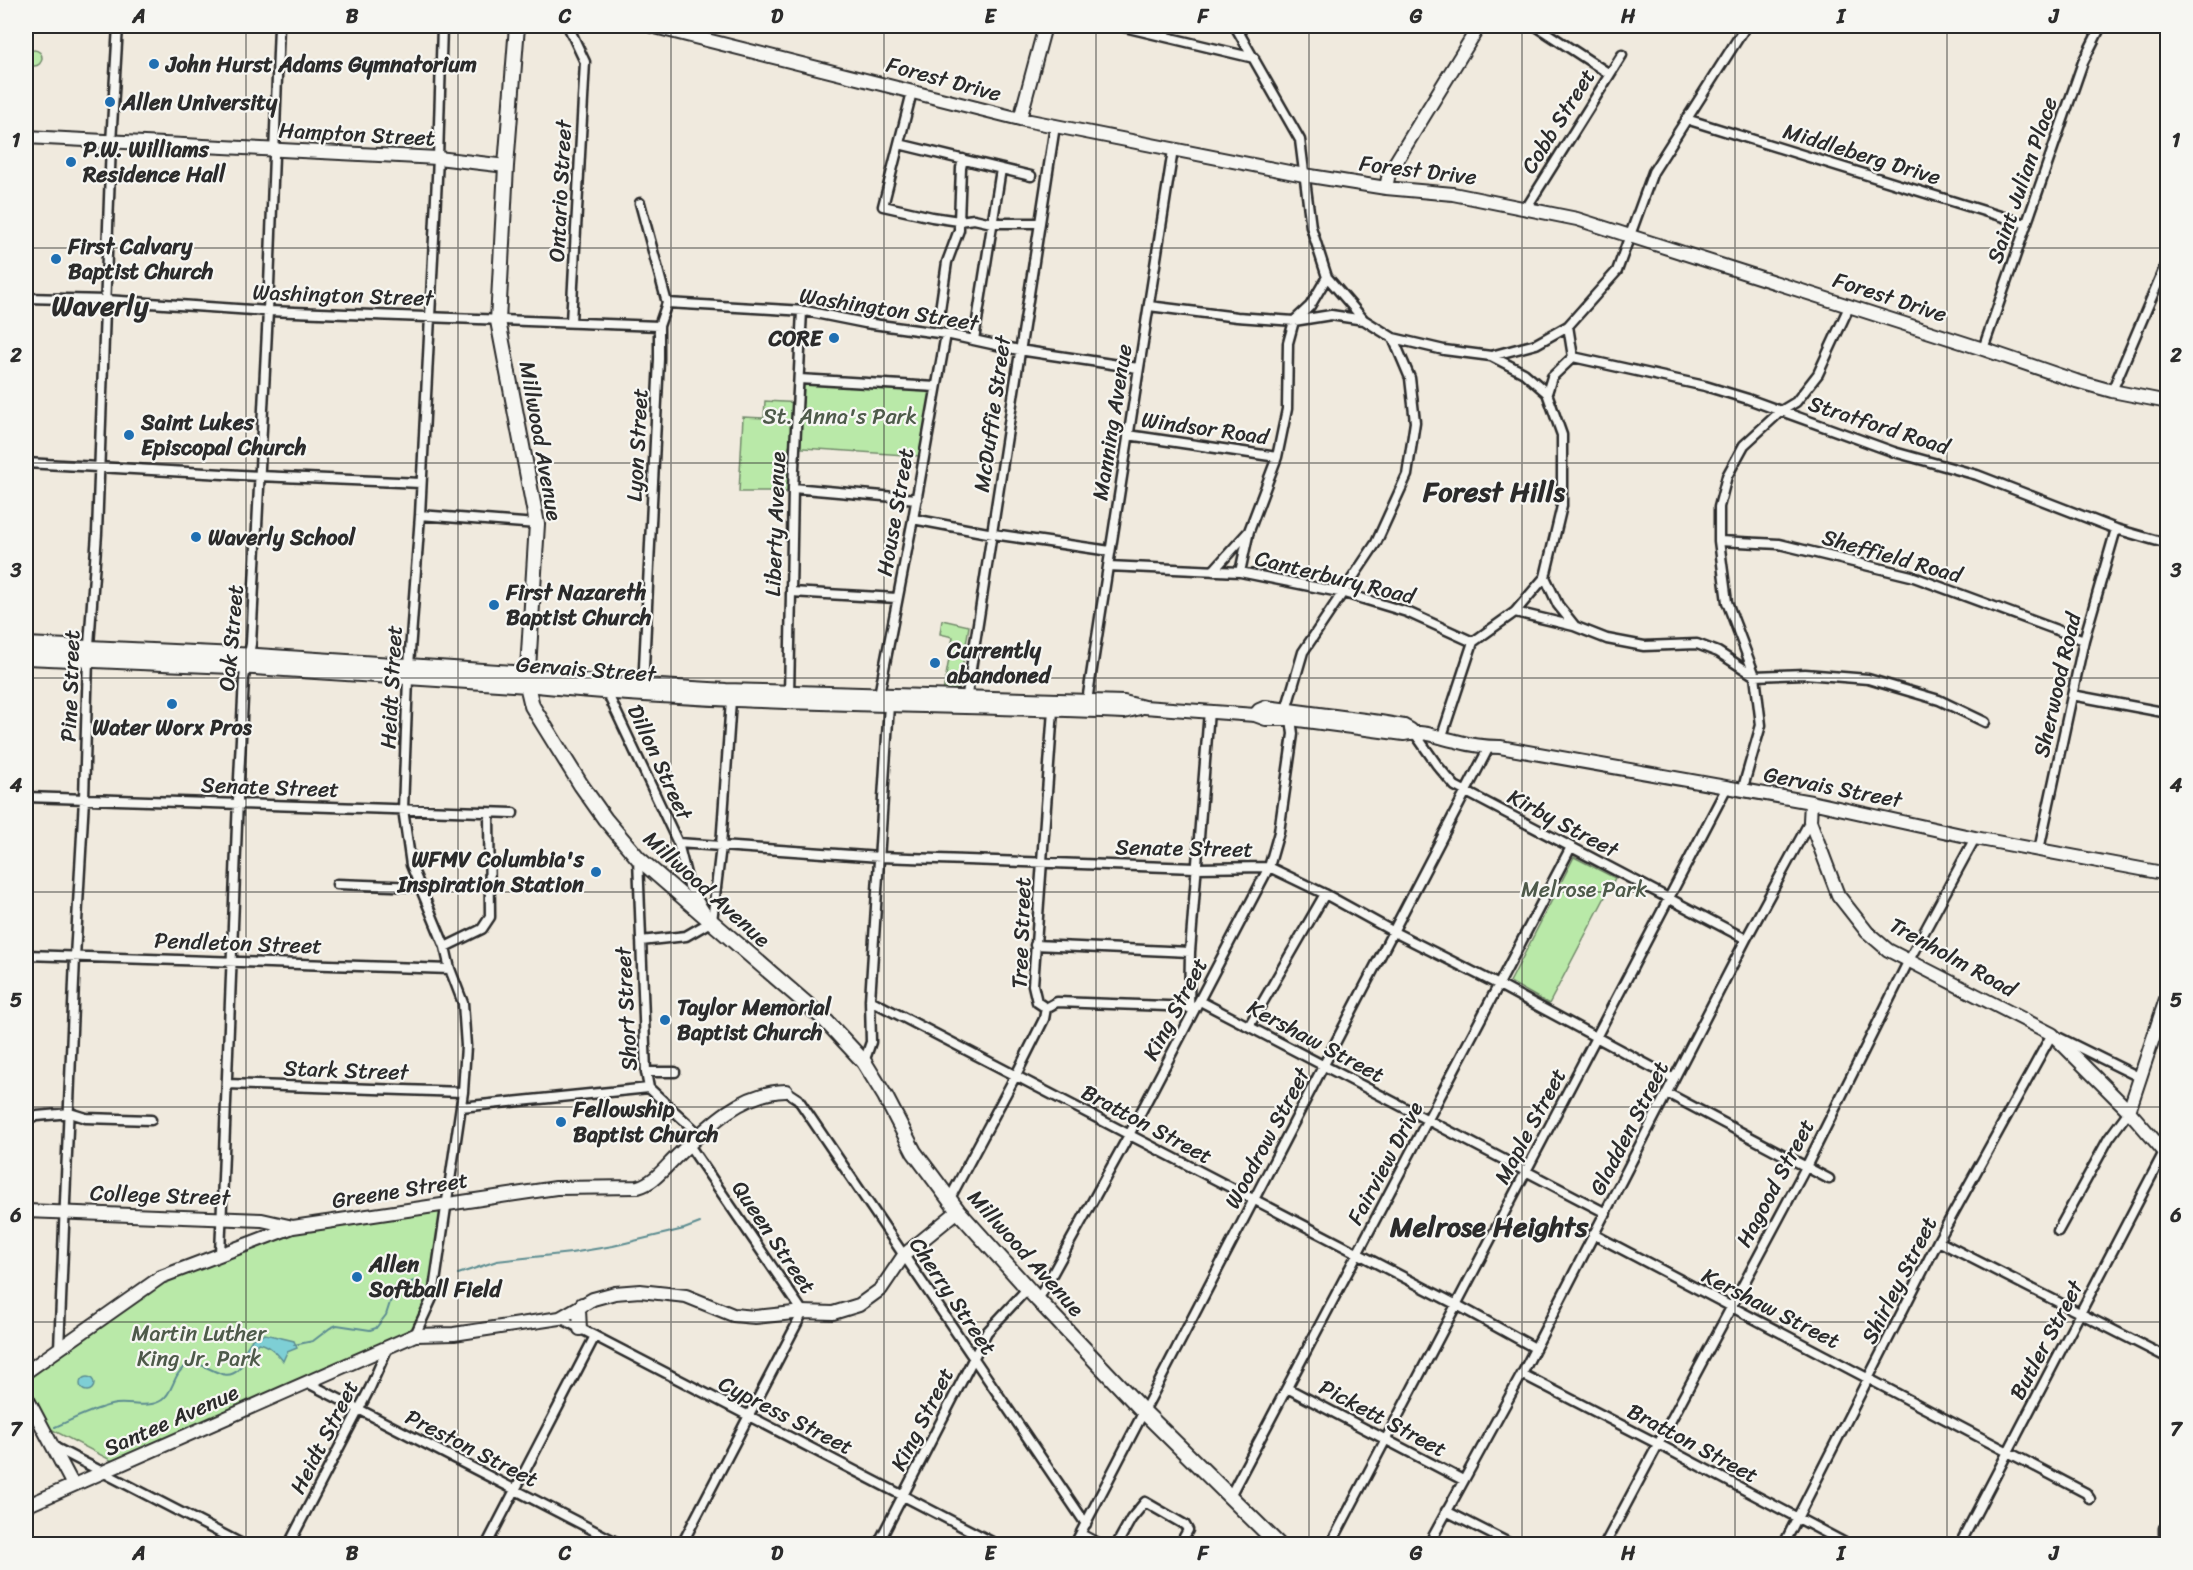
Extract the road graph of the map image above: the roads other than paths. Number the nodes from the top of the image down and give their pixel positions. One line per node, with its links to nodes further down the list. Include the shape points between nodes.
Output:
1 (118, 26): 23 (street, Pine Street)
2 (279, 26): 26 (street, Oak Street)
3 (442, 26): 27 (street, Heidt Street)
4 (517, 26): 29 (main road, Millwood Avenue)
5 (568, 26): 55 (street, Ontario Street, via 585,62)
6 (651, 26): 14 (main road, Forest Drive)
7 (1045, 26): 20 (main road)
8 (1120, 26): 16 (street)
9 (1235, 26): 16 (street)
10 (1479, 26): 33 (main road, via 1389,172)
11 (1536, 26): 17 (street)
12 (1746, 26): 19 (street)
13 (2101, 26): 39 (street, Saint Julian Place, via 2082,62)
14 (684, 30): 18 (main road, Forest Drive)
15 (1622, 55): 17 (street, Cobb Street)
16 (1254, 58): 31 (street, via 1300,140)
17 (1608, 73): 35 (street, Cobb Street)
18 (912, 92): 20 (main road, Forest Drive); 24 (street)
19 (1686, 119): 39 (street, Middleberg Drive); 40 (street, via 1653,172)
20 (1020, 120): 21 (main road, Forest Drive)
21 (1055, 126): 25 (main road, Forest Drive); 38 (street, McDuffie Street)
22 (26, 137): 23 (main road, Hampton Street)
23 (111, 143): 26 (main road, Hampton Street); 44 (street, Pine Street)
24 (899, 144): 28 (street); 36 (street, via 883,206)
25 (1173, 150): 31 (main road, Forest Drive); 46 (street, Manning Avenue)
26 (274, 151): 27 (main road, Hampton Street); 49 (street, Oak Street)
27 (438, 158): 29 (main road, Hampton Street); 51 (street, Heidt Street)
28 (963, 159): 30 (street); 36 (street)
29 (506, 166): 53 (main road, Millwood Avenue)
30 (1001, 169): 32 (street); 37 (street)
31 (1304, 175): 33 (main road, Forest Drive); 42 (street, via 1311,227)
32 (1031, 176)
33 (1386, 188): 35 (main road, Forest Drive, via 1453,194)
34 (640, 202): 45 (street)
35 (1527, 207): 40 (main road, Forest Drive)
36 (959, 221): 37 (street); 48 (street, via 947,262)
37 (992, 223): 38 (street); 60 (street)
38 (1039, 223): 62 (street, McDuffie Street)
39 (2026, 224): 61 (street, Saint Julian Place)
40 (1629, 234): 47 (main road, Forest Drive); 57 (street, via 1617,272)
41 (2168, 259): 68 (street)
42 (1327, 277): 52 (street); 54 (street, via 1310,306)
43 (26, 298): 44 (street, Washington Street)
44 (106, 300): 49 (street, Washington Street); 75 (street, Pine Street)
45 (667, 303): 50 (street, Washington Street); 56 (street, Lyon Street)
46 (1149, 306): 54 (street); 65 (street, Manning Avenue)
47 (1849, 307): 61 (main road, Forest Drive); 71 (street, via 1818,374 1796,402)
48 (940, 310)
49 (268, 311): 51 (street, Washington Street); 76 (street, Oak Street)
50 (802, 311): 58 (street, Washington Street); 66 (street, Liberty Avenue)
51 (430, 316): 53 (street, Washington Street); 77 (street, Heidt Street)
52 (1364, 320): 54 (street, via 1331,315); 59 (street)
53 (498, 321): 55 (street, Washington Street); 82 (main road, Millwood Avenue)
54 (1294, 321): 73 (street, via 1288,343 1287,409)
55 (571, 322): 56 (street, Washington Street)
56 (659, 326): 108 (street, Lyon Street)
57 (1568, 326): 63 (street, via 1536,344); 64 (street)
58 (946, 334): 60 (street, Washington Street); 67 (street, House Street)
59 (1393, 338): 63 (street); 94 (street, King Street, via 1410,378 1414,422 1407,475 1376,543)
60 (974, 340): 62 (street, Washington Street)
61 (1983, 349): 68 (main road, Forest Drive)
62 (1019, 350): 65 (street, Washington Street); 85 (street, McDuffie Street)
63 (1491, 356): 69 (street, via 1524,374)
64 (1573, 357): 69 (street, via 1552,377); 71 (street, Stratford Road, via 1705,386)
65 (1138, 368): 72 (street, Manning Avenue)
66 (799, 379): 67 (street); 78 (street, Liberty Avenue)
67 (936, 387): 79 (street, House Street)
68 (2112, 391): 70 (main road, Forest Drive)
69 (1546, 393): 92 (street, via 1562,435 1562,506)
70 (2168, 402)
71 (1781, 411): 83 (street, Stratford Road, via 1894,452 1977,475); 86 (street, via 1744,445 1727,476 1719,507)
72 (1128, 435): 73 (street, Windsor Road); 88 (street, Manning Avenue)
73 (1277, 457): 84 (street)
74 (26, 463): 75 (street)
75 (99, 468): 76 (street); 101 (street, Pine Street)
76 (259, 476): 77 (street); 103 (street, Oak Street)
77 (421, 483): 80 (street, Heidt Street)
78 (793, 488): 79 (street); 93 (street, Liberty Avenue)
79 (916, 499): 81 (street, House Street)
80 (420, 515): 82 (street); 104 (street, Heidt Street)
81 (913, 519): 85 (street); 95 (street, House Street)
82 (537, 524): 106 (main road, Millwood Avenue)
83 (2116, 529): 87 (street, Stratford Road); 98 (street, Sherwood Road)
84 (1249, 531): 90 (street); 91 (street)
85 (993, 534): 88 (street); 114 (street, McDuffie Street)
86 (1719, 541): 98 (street, Sheffield Road, via 1779,544 1911,576); 105 (street, via 1727,602)
87 (2168, 544)
88 (1110, 551): 89 (street, Manning Avenue)
89 (1108, 566): 90 (street, Canterbury Road); 113 (street, Manning Avenue)
90 (1213, 571): 91 (street, Canterbury Road)
91 (1240, 572): 94 (street, Canterbury Road)
92 (1545, 577): 96 (street); 97 (street, via 1558,605)
93 (791, 592): 95 (street); 111 (street, Liberty Avenue)
94 (1344, 593): 99 (street, Canterbury Road, via 1407,612); 120 (street, King Street, via 1302,652)
95 (897, 598): 109 (street, House Street)
96 (1515, 612): 97 (street); 99 (street)
97 (1574, 626): 105 (street, via 1607,639 1644,646 1697,644 1718,652)
98 (2084, 640): 110 (street, Sherwood Road)
99 (1473, 642): 123 (street)
100 (26, 645): 101 (main road, Gervais Street)
101 (88, 653): 102 (main road, Gervais Street); 103 (main road, Gervais Street); 129 (street, Pine Street)
102 (26, 657)
103 (247, 661): 104 (main road, Gervais Street, via 399,676); 131 (street, Oak Street)
104 (409, 672): 106 (main road, Gervais Street); 132 (street, Heidt Street)
105 (1755, 676): 121 (street, via 1805,674 1868,679 1939,700); 126 (street, via 1761,725)
106 (528, 680): 107 (main road, Gervais Street); 142 (main road, Millwood Avenue, via 532,706 604,819)
107 (605, 687): 108 (main road, Gervais Street); 137 (street, Dillon Street)
108 (643, 690): 111 (main road, Gervais Street); 112 (main road, Gervais Street)
109 (879, 695): 111 (main road, Gervais Street); 114 (main road, Gervais Street)
110 (2072, 695): 119 (street); 140 (street, Sherwood Road)
111 (789, 697): 112 (main road, Gervais Street); 115 (main road, Gervais Street)
112 (731, 700): 138 (street)
113 (1087, 701): 114 (main road, Gervais Street); 116 (main road, Gervais Street)
114 (965, 702): 115 (main road, Gervais Street); 117 (main road, Gervais Street)
115 (889, 705): 141 (street)
116 (1144, 707): 117 (main road, Gervais Street, via 1124,712); 118 (main road, Gervais Street)
117 (1053, 711): 143 (street, Tree Street)
118 (1209, 711): 120 (main road, Gervais Street, via 1266,719); 145 (street)
119 (2168, 713)
120 (1288, 714): 122 (main road, Gervais Street, via 1404,734); 144 (street, King Street, via 1293,734 1280,832)
121 (1985, 722)
122 (1414, 732): 123 (main road, Gervais Street); 127 (street, Kirby Street, via 1455,786)
123 (1442, 736): 124 (main road, Gervais Street)
124 (1489, 747): 125 (main road, Gervais Street); 127 (street, Woodrow Street)
125 (1727, 788): 126 (main road, Gervais Street); 150 (street, Maple Street)
126 (1742, 790): 130 (main road, Gervais Street)
127 (1467, 792): 139 (street, Kirby Street); 152 (street, Woodrow Street)
128 (26, 797): 129 (street, Senate Street)
129 (84, 799): 131 (street, Senate Street); 159 (street, Pine Street)
130 (1811, 802): 135 (main road, Trenholm Road); 136 (main road, Gervais Street)
131 (238, 804): 132 (street, Senate Street); 160 (street, Oak Street)
132 (403, 809): 133 (street, Senate Street); 148 (street, Heidt Street, via 411,865)
133 (489, 813): 134 (street, Senate Street); 156 (street, via 490,917 482,929)
134 (513, 813)
135 (1810, 821): 153 (street, Gladden Street); 161 (main road, Trenholm Road, via 1838,895 1867,932 1888,950)
136 (1975, 838): 140 (main road, Gervais Street); 161 (street, Hagood Street)
137 (678, 843): 138 (street, Senate Street); 151 (street, Dillon Street, via 689,886)
138 (721, 846): 141 (street, Senate Street); 151 (street)
139 (1571, 847): 150 (street, Kirby Street); 163 (street, Fairview Drive)
140 (2039, 850): 146 (main road, Gervais Street)
141 (880, 857): 143 (street, Senate Street); 165 (street)
142 (638, 858): 151 (main road, Millwood Avenue); 154 (street, Short Street)
143 (1042, 862): 145 (street, Senate Street); 155 (street, Tree Street)
144 (1269, 867): 145 (street, Senate Street); 149 (street, Senate Street); 166 (street, King Street)
145 (1196, 868): 157 (street)
146 (2168, 874)
147 (337, 884): 148 (street)
148 (419, 887): 156 (street, Heidt Street)
149 (1325, 894): 152 (street, Senate Street); 169 (street)
150 (1669, 899): 153 (street, Kirby Street); 171 (street, Maple Street)
151 (712, 921): 154 (street, via 686,936); 172 (main road, Millwood Avenue, via 824,1019)
152 (1394, 932): 163 (street, Senate Street); 173 (street, Woodrow Street)
153 (1746, 939): 178 (street, Gladden Street)
154 (641, 941): 174 (street, Short Street)
155 (1035, 945): 157 (street); 167 (street, Tree Street, via 1033,985 1038,1002)
156 (446, 947): 162 (street, Heidt Street)
157 (1190, 952): 166 (street)
158 (26, 954): 159 (street, Pendleton Street)
159 (75, 957): 160 (street, Pendleton Street); 186 (street, Pine Street)
160 (231, 960): 162 (street, Pendleton Street); 179 (street, Oak Street)
161 (1909, 960): 170 (main road, Trenholm Road); 194 (street, Hagood Street)
162 (450, 969): 182 (street, Heidt Street, via 463,1003)
163 (1499, 985): 171 (street, Senate Street); 189 (street, Fairview Drive)
164 (2168, 993): 168 (main road)
165 (870, 1000): 172 (street, via 871,1042); 176 (street, Bratton Street)
166 (1195, 1005): 167 (street, via 1057,1002); 169 (street, Kershaw Street); 191 (street, King Street)
167 (1046, 1008): 176 (street, Tree Street)
168 (2164, 1020): 177 (main road)
169 (1249, 1026): 173 (street, Kershaw Street)
170 (2052, 1035): 177 (street, Trenholm Road); 185 (main road, Trenholm Road); 207 (street, Shirley Street)
171 (1597, 1037): 178 (street, Senate Street); 195 (street, Maple Street)
172 (864, 1062): 198 (main road, Millwood Avenue, via 914,1152)
173 (1324, 1067): 189 (street, Kershaw Street); 197 (street, Woodrow Street)
174 (646, 1072): 175 (street); 180 (street, Short Street)
175 (675, 1072)
176 (1016, 1075): 191 (street, Bratton Street); 198 (street, Tree Street)
177 (2141, 1077): 185 (main road)
178 (1674, 1079): 183 (street, Gladden Street)
179 (227, 1084): 182 (street, Stark Street); 203 (street, Oak Street)
180 (649, 1088): 184 (street); 190 (street, Short Street)
181 (786, 1091): 190 (main road, Greene Street, via 760,1095 736,1105); 210 (street, Cherry Street, via 798,1099)
182 (463, 1092): 184 (street, Heidt Street)
183 (1667, 1093): 194 (street); 202 (street, Gladden Street)
184 (461, 1107): 199 (street, Heidt Street)
185 (2129, 1111): 193 (main road, Trenholm Road); 205 (street, via 2109,1138)
186 (70, 1113): 187 (street); 188 (street, via 86,1118); 201 (street, Pine Street)
187 (26, 1117)
188 (151, 1120)
189 (1428, 1121): 195 (street, Kershaw Street); 209 (street, Fairview Drive)
190 (700, 1135): 192 (main road, Greene Street)
191 (1128, 1135): 197 (street, Bratton Street); 212 (street, King Street)
192 (689, 1145): 199 (main road, Greene Street, via 648,1185 556,1188); 216 (street, Queen Street)
193 (2166, 1154): 217 (street, Butler Street)
194 (1806, 1167): 196 (street); 215 (street, Hagood Street)
195 (1527, 1172): 202 (street, Kershaw Street); 214 (street, Maple Street)
196 (1829, 1179)
197 (1255, 1200): 209 (street, Bratton Street); 234 (street, Woodrow Street)
198 (953, 1205): 210 (main road, Santee Avenue); 211 (main road, Millwood Avenue)
199 (445, 1206): 204 (main road, Greene Street); 220 (street, Heidt Street, via 433,1296)
200 (26, 1211): 201 (main road, College Street)
201 (66, 1213): 203 (main road, College Street); 224 (street, Pine Street)
202 (1606, 1213): 206 (street, Gladden Street)
203 (221, 1219): 204 (main road, College Street, via 262,1220); 208 (street, Oak Street)
204 (293, 1227): 208 (main road, Greene Street)
205 (2058, 1231)
206 (1593, 1234): 215 (street, Kershaw Street); 223 (street, Gladden Street)
207 (1938, 1240): 217 (street); 229 (street, Shirley Street)
208 (220, 1254): 224 (main road, Greene Street, via 160,1277)
209 (1358, 1254): 214 (street, Bratton Street); 231 (street, Fairview Drive)
210 (904, 1256): 216 (main road, Santee Avenue, via 880,1289 859,1305 833,1313); 225 (street, Cherry Street)
211 (1028, 1288): 212 (main road, Millwood Avenue); 225 (street, King Street, via 987,1332)
212 (1038, 1300): 234 (main road, Millwood Avenue)
213 (582, 1304): 216 (main road, Santee Avenue, via 615,1293 661,1292 686,1296 733,1315); 218 (main road, Santee Avenue); 219 (main road)
214 (1457, 1305): 223 (street, Bratton Street); 236 (street, Maple Street)
215 (1730, 1307): 229 (street, Kershaw Street); 237 (street, Hagood Street)
216 (803, 1312): 235 (street, Queen Street)
217 (2081, 1314): 226 (street); 239 (street, Butler Street)
218 (560, 1318): 219 (street, Cypress Street); 220 (main road, Santee Avenue, via 454,1334)
219 (580, 1329): 221 (street, Cypress Street)
220 (416, 1335): 222 (main road, Santee Avenue)
221 (595, 1336): 235 (street, Cypress Street); 243 (street)
222 (389, 1346): 230 (main road, Santee Avenue); 233 (street, Heidt Street)
223 (1535, 1348): 228 (street, Gladden Street)
224 (59, 1349): 227 (main road, Greene Street)
225 (973, 1358): 244 (street, King Street); 250 (street, Cherry Street)
226 (2168, 1358)
227 (26, 1372)
228 (1522, 1374): 237 (street, Bratton Street); 241 (street, Gladden Street)
229 (1868, 1378): 239 (street, Kershaw Street); 249 (street, Shirley Street)
230 (308, 1383): 233 (street, Preston Street); 240 (main road, Santee Avenue)
231 (1287, 1388): 236 (street, Pickett Street); 245 (street, Fairview Drive)
232 (26, 1395): 238 (main road)
233 (359, 1409): 243 (street, Preston Street); 255 (street, Heidt Street)
234 (1144, 1412): 245 (main road, Millwood Avenue); 250 (street, Woodrow Street)
235 (748, 1416): 244 (street, Cypress Street); 258 (street, Queen Street)
236 (1387, 1440): 241 (street, Pickett Street); 266 (street, Maple Street)
237 (1660, 1444): 249 (street, Bratton Street); 269 (street, Hagood Street)
238 (54, 1447): 240 (street); 242 (main road)
239 (2008, 1452): 246 (street, Kershaw Street, via 2086,1493); 272 (street, Butler Street)
240 (103, 1472): 242 (main road, Santee Avenue); 254 (street)
241 (1462, 1480): 248 (street, Gladden Street)
242 (73, 1485): 247 (main road, Santee Avenue)
243 (515, 1490): 256 (street); 257 (street, Preston Street)
244 (903, 1496): 259 (street, King Street); 260 (street, Cypress Street)
245 (1230, 1496): 265 (main road, Millwood Avenue)
246 (2090, 1499)
247 (26, 1506)
248 (1446, 1511): 267 (street, Gladden Street); 268 (street)
249 (1797, 1518): 270 (street, Shirley Street); 271 (street, Bratton Street)
250 (1086, 1524): 252 (street, Woodrow Street)
251 (2168, 1525): 253 (street, via 2164,1528)
252 (1081, 1534): 261 (street, Woodrow Street); 262 (street)
253 (2168, 1539)
254 (242, 1545)
255 (289, 1545)
256 (487, 1545)
257 (620, 1545)
258 (682, 1545)
259 (878, 1545)
260 (996, 1545)
261 (1076, 1545)
262 (1100, 1545)
263 (1117, 1545): 264 (street, via 1145,1502 1185,1525 1188,1530)
264 (1180, 1545)
265 (1278, 1545)
266 (1331, 1545)
267 (1429, 1545)
268 (1511, 1545)
269 (1605, 1545)
270 (1784, 1545)
271 (1847, 1545)
272 (1960, 1545)

